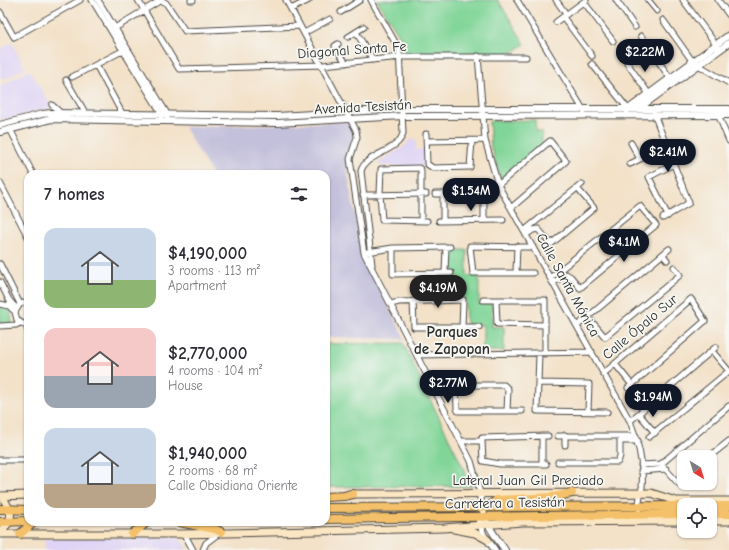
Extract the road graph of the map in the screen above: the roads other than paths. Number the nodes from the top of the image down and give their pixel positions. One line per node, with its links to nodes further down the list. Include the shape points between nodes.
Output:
1 (80, 0): 19 (street, via 14,37)
2 (92, 0): 39 (street)
3 (98, 0): 29 (street)
4 (138, 0): 17 (street)
5 (286, 0): 16 (street)
6 (309, 0): 16 (street)
7 (360, 0): 20 (street)
8 (371, 0): 42 (street, via 396,41)
9 (517, 0): 64 (street)
10 (556, 0): 22 (street)
11 (616, 0): 28 (street)
12 (648, 0): 18 (street)
13 (683, 0): 38 (street)
14 (718, 0): 21 (street)
15 (585, 1): 22 (street); 35 (street)
16 (291, 9): 26 (street)
17 (144, 10): 26 (street, via 164,0 185,31); 29 (street); 50 (street, Diagonal Santa Fe, via 179,69)
18 (657, 11)
19 (0, 12)
20 (341, 12)
21 (729, 15)
22 (564, 16): 25 (street); 41 (street)
23 (330, 19): 31 (street)
24 (663, 20): 47 (street)
25 (556, 22)
26 (300, 26): 31 (street)
27 (364, 27): 30 (street)
28 (635, 27)
29 (115, 28): 39 (street)
30 (356, 32): 34 (street); 44 (street)
31 (304, 33): 50 (street)
32 (729, 35): 38 (street)
33 (641, 36): 52 (street)
34 (348, 37)
35 (613, 42)
36 (729, 43): 38 (street)
37 (338, 44): 45 (street, via 335,46)
38 (718, 47): 47 (street)
39 (125, 49): 48 (street); 72 (street)
40 (478, 56): 42 (street, Diagonal Santa Fe); 43 (street, Diagonal Santa Fe); 57 (street, Calle Santa Mónica)
41 (592, 56)
42 (401, 57): 44 (street, Diagonal Santa Fe); 58 (street)
43 (526, 57)
44 (373, 60): 45 (street, Diagonal Santa Fe)
45 (346, 63): 50 (street, Diagonal Santa Fe)
46 (627, 63): 55 (street)
47 (696, 63): 52 (street); 54 (street); 59 (street)
48 (96, 64): 51 (street); 67 (street)
49 (592, 64): 62 (street)
50 (322, 65): 61 (street)
51 (72, 77)
52 (670, 78): 55 (street)
53 (66, 80): 66 (street)
54 (729, 82)
55 (649, 94): 62 (street)
56 (52, 105): 65 (street)
57 (482, 108): 58 (street, Avenida Tesistán); 64 (street, Avenida Tesistán); 71 (street, Calle Santa Mónica)
58 (402, 109): 61 (street, Avenida Tesistán); 70 (street)
59 (638, 109): 62 (street, Avenida Tesistán); 63 (street, Avenida Tesistán)
60 (729, 110): 63 (street, Avenida Tesistán)
61 (347, 112): 72 (street, Avenida Tesistán); 73 (street)
62 (629, 112): 64 (street, Avenida Tesistán); 64 (street, Avenida Tesistán, via 619,115); 68 (street, Avenida Tesistán)
63 (717, 112): 68 (street, Avenida Tesistán); 69 (street, Avenida Tesistán); 81 (street)
64 (585, 113): 71 (street, Avenida Tesistán)
65 (61, 114): 66 (street, Avenida Tesistán); 74 (street, Avenida Tesistán, via 42,114)
66 (86, 114): 67 (street, Avenida Tesistán)
67 (123, 114): 72 (street, Avenida Tesistán)
68 (654, 114): 83 (street)
69 (729, 115)
70 (403, 116): 71 (street, Avenida Tesistán); 73 (street, Avenida Tesistán); 89 (street, via 403,133 400,141 368,162)
71 (482, 116): 78 (street, Calle Santa Mónica)
72 (164, 118): 73 (street, Avenida Tesistán, via 277,123); 75 (street, Avenida Tesistán, via 50,119)
73 (351, 119): 88 (street, via 357,137 350,159)
74 (0, 125)
75 (10, 129): 76 (street, Avenida Tesistán); 87 (street)
76 (0, 132)
77 (426, 134): 79 (street)
78 (485, 140): 80 (street); 92 (street, Calle Santa Mónica)
79 (426, 141): 80 (street); 80 (street, via 428,164 430,167 440,168 470,167)
80 (472, 141)
81 (729, 141)
82 (631, 143): 84 (street)
83 (666, 146): 84 (street); 86 (street)
84 (640, 159): 85 (street)
85 (630, 164)
86 (674, 164): 101 (street, via 689,203); 101 (street, via 649,177)
87 (31, 170)
88 (351, 171): 89 (street); 112 (street)
89 (361, 171): 99 (street)
90 (0, 183): 105 (street)
91 (582, 184): 93 (street)
92 (498, 185): 98 (street); 100 (street, Calle Santa Mónica); 100 (street, via 550,142 566,162)
93 (577, 188): 106 (street); 106 (street, via 594,208 551,244 538,229)
94 (380, 194): 95 (street); 95 (street, via 380,172 384,168 419,168); 95 (street, via 382,220 424,221); 99 (street)
95 (424, 194)
96 (435, 194): 97 (street)
97 (443, 194): 98 (street); 103 (street, via 441,221)
98 (484, 194): 103 (street)
99 (363, 195): 111 (street)
100 (511, 208): 106 (street, Calle Santa Mónica)
101 (668, 216): 102 (street)
102 (663, 218)
103 (484, 220): 104 (street)
104 (504, 220)
105 (24, 229)
106 (525, 233): 108 (street, Calle Santa Mónica)
107 (517, 246): 108 (street); 118 (street); 118 (street, via 470,246 473,273)
108 (533, 247): 122 (street, Calle Santa Mónica)
109 (393, 248): 111 (street); 119 (street, via 393,274); 119 (street, via 448,247)
110 (669, 249): 113 (street)
111 (370, 251): 112 (street); 117 (street)
112 (364, 253): 117 (street)
113 (663, 255): 114 (street); 131 (street)
114 (667, 260)
115 (0, 264): 130 (street)
116 (674, 268): 131 (street, via 680,275 604,337)
117 (373, 270): 129 (street)
118 (516, 272): 121 (street)
119 (445, 273): 120 (street)
120 (451, 273)
121 (533, 273)
122 (552, 280): 122 (street, via 640,206 656,225 580,288 566,274); 136 (street, Calle Santa Mónica)
123 (0, 282): 130 (street, via 9,300)
124 (483, 300): 125 (street)
125 (496, 300): 135 (street, via 497,324); 135 (street, via 545,300)
126 (413, 301): 129 (street); 137 (street, via 414,327); 137 (street, via 463,300)
127 (0, 304): 130 (street)
128 (24, 304): 130 (street)
129 (391, 304): 141 (street)
130 (17, 308): 132 (street, via 17,320)
131 (588, 317): 136 (street)
132 (20, 323): 133 (street); 134 (street)
133 (24, 324)
134 (0, 326)
135 (545, 326): 140 (street)
136 (577, 326): 139 (street, Calle Santa Mónica)
137 (462, 327): 138 (street)
138 (479, 327)
139 (592, 352): 140 (street); 144 (street, Calle Santa Mónica)
140 (542, 354): 141 (street); 145 (street)
141 (417, 355): 146 (street)
142 (615, 364): 142 (street, Calle Ópalo Sur, via 691,299 705,321 630,386); 144 (street, Calle Ópalo Sur)
143 (729, 371): 153 (street, via 714,349); 155 (street)
144 (603, 374): 154 (street, Calle Santa Mónica)
145 (538, 383): 151 (street, via 537,411); 151 (street, via 590,384)
146 (432, 385): 147 (street); 161 (street)
147 (456, 386): 149 (street, via 458,411); 149 (street, via 506,386)
148 (729, 406): 171 (street)
149 (507, 411): 150 (street)
150 (522, 411)
151 (588, 411): 152 (street)
152 (607, 412)
153 (639, 414): 154 (street); 155 (street)
154 (630, 421): 160 (street, Calle Santa Mónica)
155 (655, 433): 158 (street)
156 (565, 435): 157 (street); 159 (street); 164 (street)
157 (558, 436)
158 (649, 437)
159 (620, 439): 160 (street); 170 (street, via 618,462)
160 (637, 439): 172 (street, Calle Santa Mónica)
161 (461, 441): 162 (street); 175 (street, via 471,461)
162 (482, 441): 162 (street, via 483,461 500,464 544,464 545,436 482,438)
163 (729, 441): 165 (street)
164 (565, 445)
165 (717, 451)
166 (565, 455): 170 (street)
167 (0, 460): 168 (street)
168 (24, 460)
169 (558, 462): 170 (street)
170 (566, 462)
171 (661, 464): 172 (street); 173 (street)
172 (641, 468): 173 (street); 177 (street, Calle Santa Mónica)
173 (666, 469): 174 (street)
174 (677, 482)
175 (479, 491): 176 (main road, Lateral Juan Gil Preciado); 178 (main road, Lateral Juan Gil Preciado); 183 (street)
176 (572, 493): 177 (main road, Lateral Juan Gil Preciado); 183 (main road, via 553,497 497,500)
177 (641, 493): 182 (main road, Lateral Juan Gil Preciado, via 651,493 676,501); 191 (street, Calle Santa Mónica)
178 (353, 494): 179 (main road)
179 (330, 495)
180 (1, 496): 181 (main road); 189 (main road)
181 (24, 496)
182 (729, 501)
183 (482, 506): 187 (main road, Carretera a Tesistán); 191 (main road, Carretera a Tesistán); 196 (street)
184 (717, 506): 185 (main road)
185 (729, 506)
186 (677, 507): 191 (main road, Carretera a Tesistán)
187 (330, 508)
188 (0, 509): 189 (main road)
189 (11, 509): 190 (main road); 201 (main road, via 11,518)
190 (24, 510)
191 (639, 514): 192 (main road, Carretera a Tesistán); 196 (main road, Carretera a Tesistán); 197 (main road)
192 (677, 514)
193 (717, 514): 194 (main road)
194 (729, 514)
195 (330, 519): 196 (main road, Carretera a Tesistán)
196 (482, 520): 205 (main road); 212 (street); 216 (street)
197 (677, 520)
198 (24, 521): 201 (main road)
199 (717, 521): 200 (main road)
200 (729, 521)
201 (4, 522): 206 (main road, via 5,528)
202 (29, 526): 209 (main road)
203 (143, 526): 210 (main road)
204 (200, 526): 207 (main road)
205 (446, 528): 207 (main road); 212 (main road, via 475,533)
206 (0, 531)
207 (221, 532): 211 (main road); 214 (street, via 211,538)
208 (0, 534): 209 (main road)
209 (20, 534): 210 (main road)
210 (132, 534): 211 (main road)
211 (181, 534): 213 (street, via 186,537)
212 (488, 540): 215 (street)
213 (193, 550)
214 (203, 550)
215 (495, 550)
216 (505, 550)

